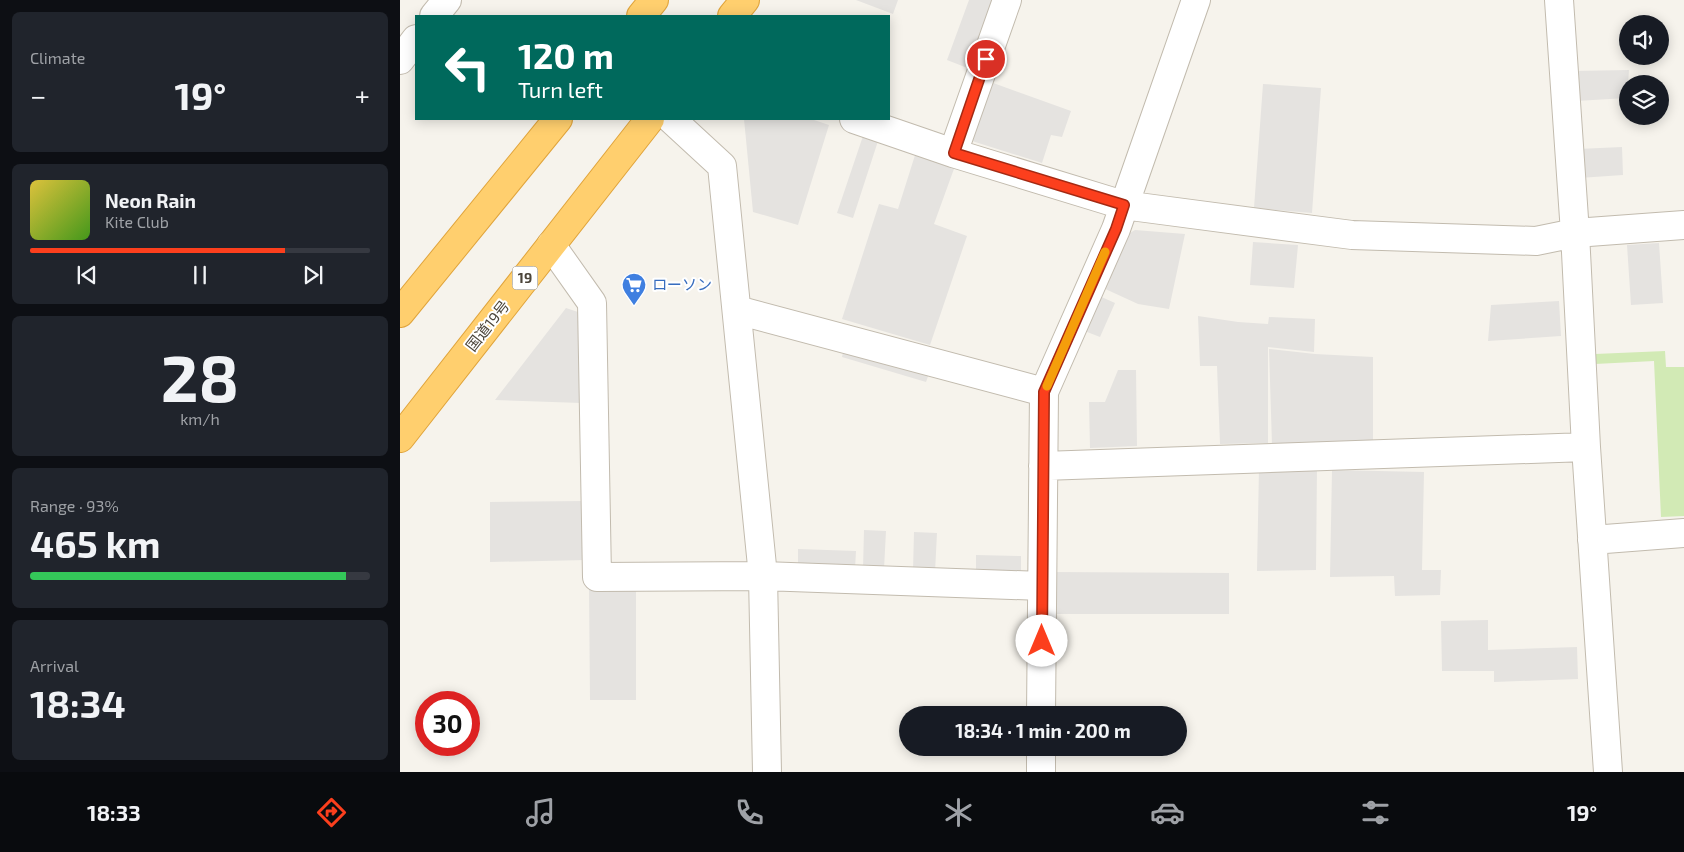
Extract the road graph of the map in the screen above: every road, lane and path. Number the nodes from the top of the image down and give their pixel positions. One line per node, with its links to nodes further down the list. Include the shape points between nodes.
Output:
1 (447, 0): 6 (street)
2 (744, 0): 7 (highway)
3 (1007, 0): 14 (street)
4 (1196, 0): 15 (street)
5 (1559, 0): 17 (street)
6 (435, 15)
7 (733, 15)
8 (415, 40): 9 (street)
9 (400, 60)
10 (557, 120): 20 (highway)
11 (649, 120): 18 (highway, 国道19号 / 19)
12 (672, 120): 19 (street, via 722,166)
13 (857, 120): 14 (street)
14 (954, 153): 15 (street)
15 (1124, 205): 17 (street, via 1352,235 1536,242); 21 (street)
16 (1684, 225): 17 (street)
17 (1575, 233): 23 (street)
18 (551, 244): 22 (highway, 国道19号 / 19); 27 (street, via 592,303 597,576)
19 (737, 310): 21 (street); 27 (street)
20 (400, 313)
21 (1044, 392): 24 (street)
22 (400, 438)
23 (1586, 447): 24 (street); 26 (street)
24 (1043, 466): 28 (street)
25 (1684, 533): 26 (street)
26 (1592, 540): 33 (street)
27 (764, 576): 28 (street); 31 (street)
28 (1042, 586): 29 (street)
29 (1042, 706)
30 (1041, 756): 32 (street)
31 (767, 772)
32 (1041, 772)
33 (1608, 772)

